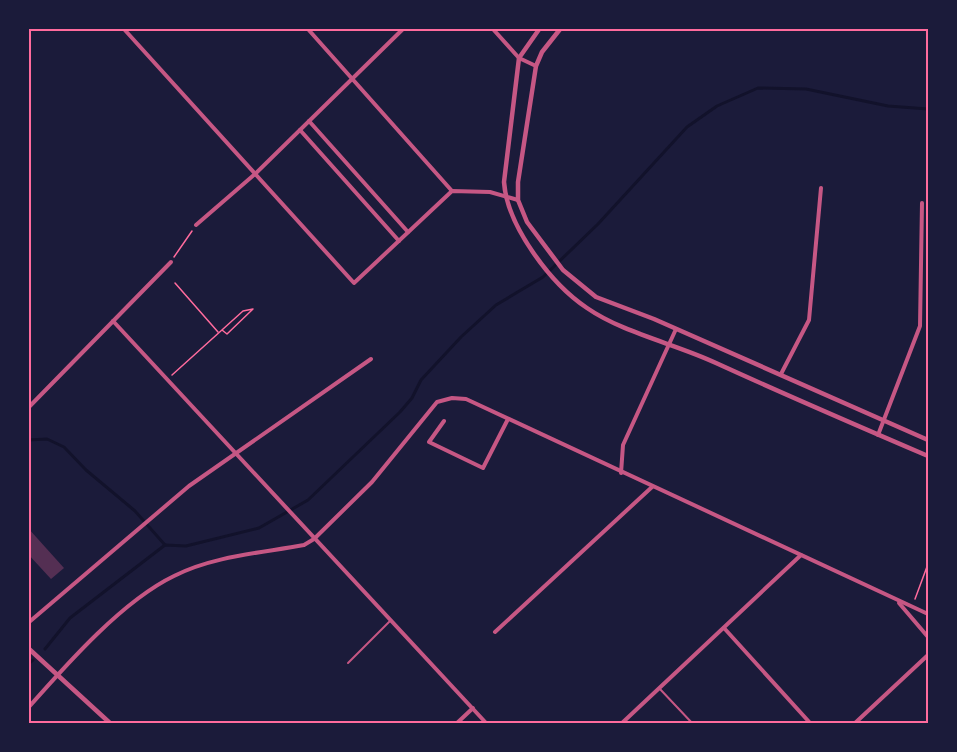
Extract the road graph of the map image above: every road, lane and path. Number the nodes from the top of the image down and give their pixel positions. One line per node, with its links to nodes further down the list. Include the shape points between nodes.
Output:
1 (123, 28): 12 (street)
2 (307, 28): 9 (street)
3 (404, 28): 9 (street)
4 (492, 28): 7 (street)
5 (540, 28): 7 (street)
6 (561, 28): 8 (street, via 542,51)
7 (519, 58): 8 (street); 15 (street, via 509,133)
8 (536, 66): 16 (street)
9 (353, 78): 10 (street); 14 (street)
10 (309, 122): 11 (street); 19 (street)
11 (300, 130): 12 (street); 20 (street)
12 (255, 174): 18 (street); 20 (street, via 354,284)
13 (821, 188): 29 (street, via 808,320)
14 (452, 191): 15 (street, via 490,192); 19 (street)
15 (506, 198): 16 (street); 27 (street, via 553,278 588,309)
16 (518, 200): 24 (street, via 527,222 562,270 596,297)
17 (922, 203): 33 (street, via 920,326)
18 (196, 225): 21 (path)
19 (408, 232): 20 (street)
20 (399, 241)
21 (171, 261): 23 (street)
22 (175, 283): 26 (path)
23 (113, 321): 30 (street); 31 (street)
24 (676, 329): 27 (street); 29 (street)
25 (222, 330): 25 (path, via 243,311 253,309 227,333); 26 (path)
26 (218, 333): 30 (path)
27 (670, 344): 35 (street); 39 (street, via 623,445)
28 (371, 359): 37 (street)
29 (781, 374): 33 (street)
30 (166, 380): 37 (street)
31 (28, 408)
32 (508, 419): 34 (street, via 483,468 429,442); 39 (street); 41 (street, via 466,399 438,402 372,482)
33 (885, 420): 35 (street); 36 (street)
34 (444, 421)
35 (878, 435): 38 (street)
36 (928, 440)
37 (235, 455): 41 (street); 48 (street, via 152,516)
38 (928, 456)
39 (621, 473): 40 (street)
40 (652, 487): 42 (street); 50 (street)
41 (314, 539): 47 (street); 55 (street, via 304,545 208,563 173,576 127,608)
42 (801, 555): 44 (street); 49 (street)
43 (928, 564): 45 (path)
44 (897, 600): 45 (street); 51 (street)
45 (913, 607): 46 (street)
46 (928, 614)
47 (391, 620): 54 (lane); 58 (street)
48 (28, 623)
49 (724, 628): 56 (street); 64 (street)
50 (495, 632)
51 (928, 637)
52 (28, 648): 55 (street)
53 (928, 655): 65 (street)
54 (348, 663)
55 (57, 675): 57 (street); 59 (street)
56 (659, 688): 62 (street); 63 (lane)
57 (28, 708)
58 (473, 708): 60 (street); 61 (street)
59 (107, 722)
60 (456, 723)
61 (487, 723)
62 (621, 723)
63 (693, 723)
64 (811, 723)
65 (854, 723)

